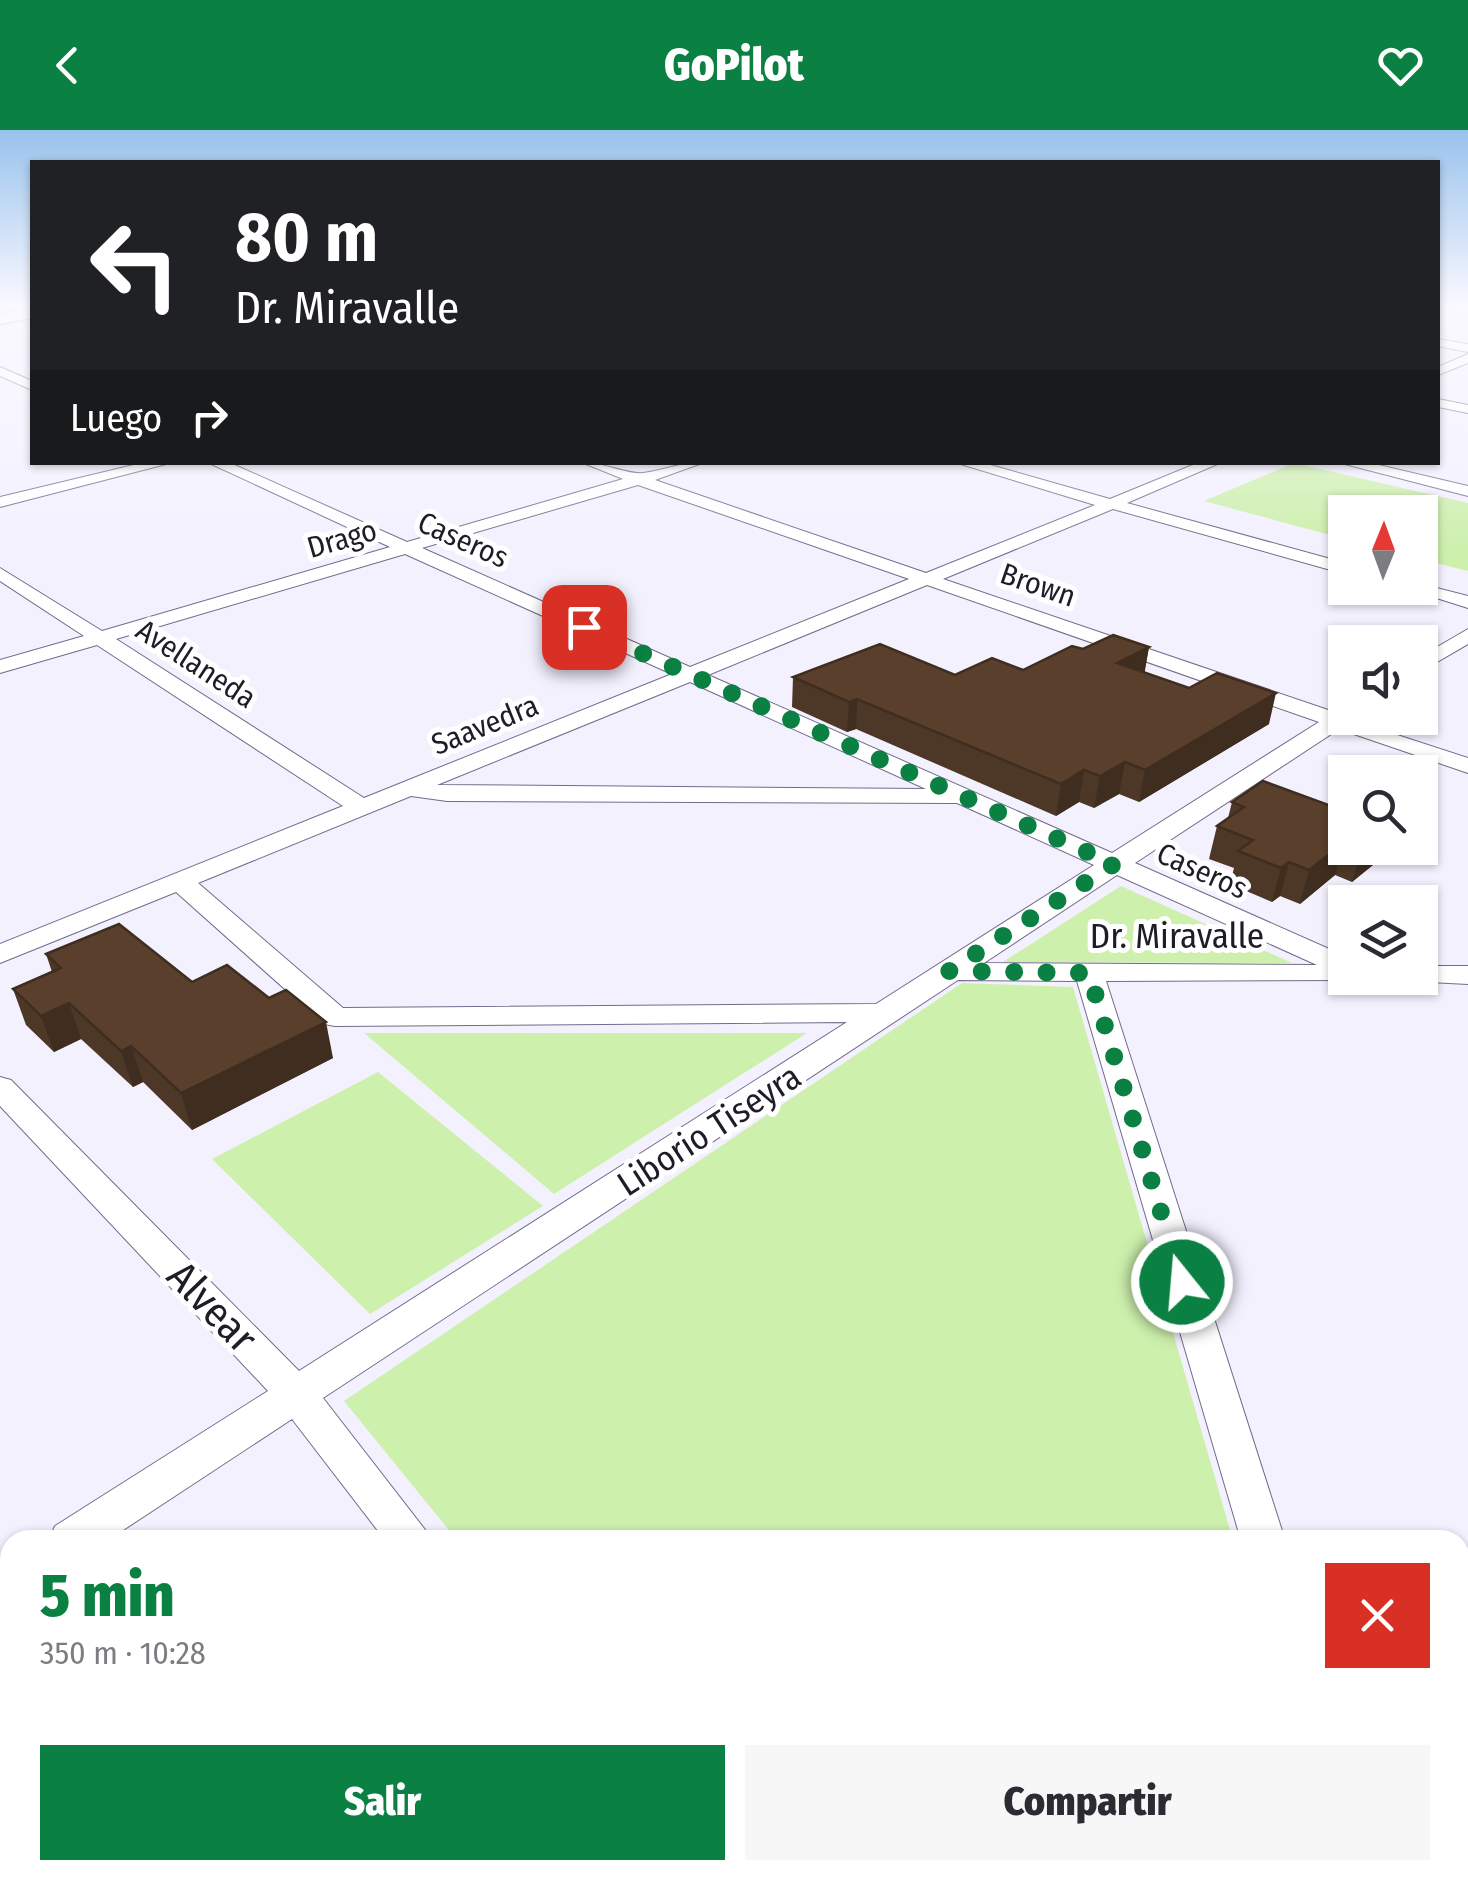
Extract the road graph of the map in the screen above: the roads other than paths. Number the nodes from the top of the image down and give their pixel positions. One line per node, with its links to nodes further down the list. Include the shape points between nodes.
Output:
1 (30, 388): 2 (street)
2 (16, 392)
3 (1440, 403): 4 (street)
4 (1468, 409)
5 (154, 465): 14 (street)
6 (221, 465): 16 (street, Caseros)
7 (596, 465): 12 (street, Brown)
8 (688, 465): 12 (street, Drago)
9 (972, 465): 15 (street)
10 (1208, 465): 15 (street, Saavedra)
11 (1357, 465): 13 (street)
12 (638, 480): 16 (street, Drago); 19 (street, Brown)
13 (1468, 491)
14 (0, 502)
15 (1114, 505): 17 (street); 19 (street, Saavedra)
16 (409, 549): 23 (street, Drago); 26 (street, Caseros)
17 (1328, 564)
18 (0, 572): 23 (street, Avellaneda)
19 (925, 578): 26 (street, Saavedra); 27 (street, Brown)
20 (1438, 594): 21 (street)
21 (1468, 602)
22 (1468, 635): 24 (street)
23 (98, 637): 25 (street, Drago); 33 (street, Avellaneda)
24 (1438, 654)
25 (0, 667)
26 (688, 674): 31 (street, Saavedra); 32 (street, Caseros)
27 (1328, 714)
28 (1328, 726): 34 (street, Liborio Tiseyra)
29 (1385, 735): 30 (street, Brown)
30 (1468, 766)
31 (408, 788): 32 (street, via 448,794); 33 (street, Saavedra)
32 (970, 796): 34 (street, Caseros)
33 (360, 806): 35 (street, Saavedra)
34 (1114, 864): 37 (street, Caseros); 38 (street, Liborio Tiseyra)
35 (179, 881): 36 (street, Saavedra); 43 (street, via 334,1017)
36 (0, 954)
37 (1328, 963)
38 (949, 971): 40 (street, Dr. Miravalle); 43 (street, Liborio Tiseyra)
39 (1328, 971): 40 (street, Dr. Miravalle)
40 (1089, 973): 48 (street)
41 (1438, 975): 42 (street)
42 (1468, 975)
43 (891, 1013): 45 (street, Liborio Tiseyra)
44 (0, 1087): 45 (street, Alvear)
45 (297, 1395): 46 (street, Liborio Tiseyra); 47 (street, Alvear)
46 (87, 1530)
47 (403, 1530)
48 (1260, 1530)

